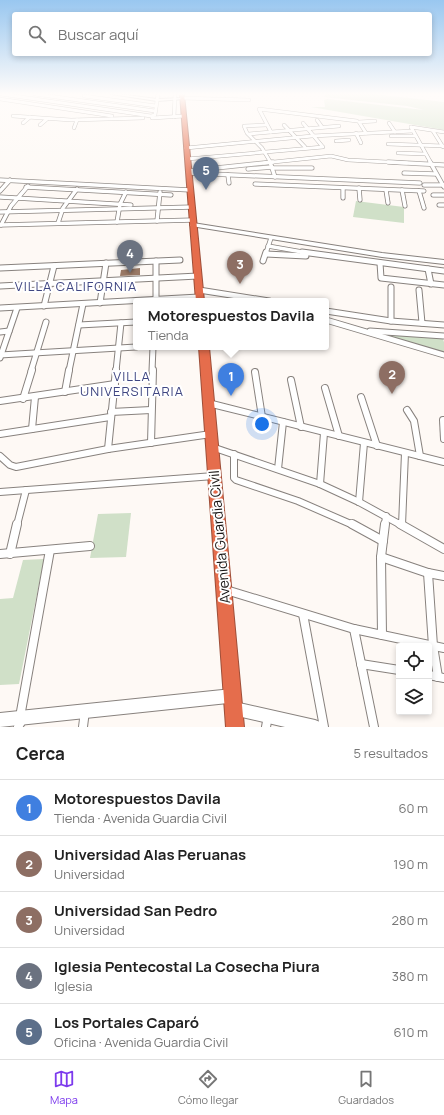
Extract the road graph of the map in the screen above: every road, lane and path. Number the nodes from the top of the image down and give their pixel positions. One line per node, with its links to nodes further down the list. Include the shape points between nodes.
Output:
1 (185, 128): 38 (highway)
2 (245, 128): 19 (street)
3 (268, 128): 14 (street)
4 (288, 128): 11 (street)
5 (307, 128): 11 (street); 22 (street)
6 (340, 128): 21 (street)
7 (363, 128): 18 (street)
8 (392, 128): 15 (street)
9 (411, 128): 12 (street)
10 (416, 128): 13 (street)
11 (290, 130): 14 (street); 25 (street)
12 (413, 131): 15 (street); 24 (street)
13 (433, 131): 16 (street); 37 (street)
14 (271, 132): 19 (street)
15 (395, 132): 18 (street)
16 (444, 132)
17 (356, 133): 18 (street); 21 (street); 31 (street)
18 (366, 133)
19 (249, 134): 29 (street)
20 (332, 134): 21 (street); 22 (street); 28 (street)
21 (344, 134)
22 (312, 136): 25 (street); 39 (street, via 322,146)
23 (390, 136): 24 (street)
24 (415, 136): 34 (street)
25 (296, 138): 26 (street); 36 (street)
26 (274, 140): 29 (street); 39 (street)
27 (348, 140): 28 (street)
28 (336, 141): 32 (street)
29 (257, 142): 30 (street); 40 (street)
30 (240, 143): 35 (street); 43 (street)
31 (361, 143)
32 (339, 144)
33 (388, 144): 34 (street)
34 (420, 145): 37 (street); 42 (street)
35 (222, 146): 38 (street); 44 (street)
36 (305, 147)
37 (443, 147)
38 (186, 148): 45 (highway)
39 (283, 151): 40 (street)
40 (265, 153): 43 (street); 47 (street)
41 (398, 153): 42 (street)
42 (425, 154): 49 (street)
43 (245, 155): 44 (street); 48 (street)
44 (228, 156): 45 (street)
45 (187, 159): 54 (highway)
46 (285, 160): 47 (street); 49 (street, via 336,156 348,160); 53 (street)
47 (269, 162): 48 (street); 51 (street)
48 (246, 164): 51 (street, via 248,170); 54 (street)
49 (430, 164): 50 (street); 57 (street)
50 (444, 164)
51 (272, 168): 53 (street); 61 (street)
52 (312, 168): 53 (street)
53 (288, 169)
54 (188, 172): 56 (street); 77 (highway)
55 (404, 173): 57 (street)
56 (213, 174): 58 (street); 66 (street)
57 (436, 174): 70 (street)
58 (228, 175): 59 (street); 68 (street)
59 (244, 176): 60 (street); 67 (street)
60 (256, 176): 61 (street); 73 (street, via 253,184)
61 (275, 177): 62 (street)
62 (333, 179): 70 (street); 73 (street)
63 (0, 180): 64 (street)
64 (10, 180): 65 (street); 82 (street)
65 (32, 181): 69 (street); 71 (street)
66 (214, 181)
67 (244, 181)
68 (229, 183)
69 (80, 184): 72 (street); 76 (street)
70 (444, 186)
71 (26, 187): 76 (street); 90 (street)
72 (161, 188): 77 (street); 84 (street)
73 (335, 188): 74 (street)
74 (343, 188): 75 (street); 89 (street)
75 (359, 188): 78 (street); 91 (street)
76 (76, 190): 83 (street); 92 (street)
77 (190, 190): 99 (highway)
78 (386, 190): 79 (street); 93 (street)
79 (402, 190): 80 (street); 96 (street)
80 (419, 191): 81 (street); 100 (street)
81 (424, 191)
82 (0, 192)
83 (126, 192): 84 (street); 97 (street)
84 (159, 194): 85 (street); 98 (street)
85 (171, 195)
86 (433, 195): 87 (street)
87 (444, 195)
88 (0, 198): 90 (street)
89 (343, 198)
90 (17, 199): 92 (street); 103 (street)
91 (360, 200)
92 (67, 202): 97 (street); 101 (street)
93 (388, 203)
94 (438, 205): 95 (street)
95 (444, 205)
96 (406, 206)
97 (119, 207): 98 (street); 101 (street); 105 (street)
98 (158, 207): 99 (street); 104 (street)
99 (192, 207): 107 (highway)
100 (424, 208)
101 (62, 210): 103 (street); 106 (street)
102 (0, 212): 103 (street)
103 (8, 212): 108 (street)
104 (157, 221): 105 (street); 107 (street)
105 (116, 222): 106 (street)
106 (58, 223): 108 (street)
107 (193, 223): 109 (street); 124 (highway)
108 (0, 225)
109 (271, 238): 110 (street); 116 (street)
110 (268, 246): 111 (street); 112 (street)
111 (266, 254): 112 (street); 115 (street)
112 (324, 256): 118 (street)
113 (180, 260): 114 (street)
114 (156, 261): 117 (street); 125 (street)
115 (263, 261)
116 (444, 262)
117 (106, 263): 119 (street); 126 (street)
118 (380, 263): 121 (street); 128 (street, via 381,278)
119 (54, 266): 120 (street); 127 (street)
120 (1, 268): 123 (street)
121 (428, 269): 122 (street); 128 (street)
122 (444, 271)
123 (0, 274)
124 (198, 276): 125 (street); 133 (highway)
125 (156, 278): 126 (street); 134 (street)
126 (103, 281): 127 (street); 138 (street)
127 (50, 284): 130 (street); 140 (street)
128 (431, 284): 129 (street)
129 (444, 285)
130 (0, 286)
131 (391, 287): 145 (street)
132 (419, 290): 149 (street)
133 (199, 296): 135 (street); 136 (street)
134 (156, 298)
135 (178, 298)
136 (227, 298)
137 (133, 301): 138 (street)
138 (100, 303): 139 (street)
139 (82, 304): 140 (street); 150 (street)
140 (44, 306): 142 (street)
141 (0, 308): 142 (street)
142 (17, 308): 152 (street)
143 (329, 311): 145 (street)
144 (329, 320): 153 (street)
145 (391, 321): 149 (street)
146 (46, 322): 161 (street)
147 (133, 322): 148 (street)
148 (121, 323): 150 (street); 157 (street)
149 (422, 323): 151 (street)
150 (79, 325): 158 (street)
151 (444, 325)
152 (9, 331): 154 (street); 163 (street)
153 (362, 331): 155 (street); 162 (street)
154 (0, 332)
155 (444, 337)
156 (133, 347): 157 (street)
157 (118, 348): 158 (street); 166 (street)
158 (74, 350): 161 (street); 168 (street)
159 (153, 350): 174 (street)
160 (204, 350): 173 (highway, Avenida Guardia Civil)
161 (36, 353): 163 (street); 171 (street)
162 (444, 355)
163 (0, 356)
164 (255, 372): 177 (street)
165 (290, 380): 180 (street)
166 (115, 384): 168 (street); 176 (street)
167 (325, 388): 185 (street)
168 (65, 392): 169 (street)
169 (35, 397): 171 (street); 181 (street)
170 (361, 397): 189 (street)
171 (23, 399): 172 (street)
172 (0, 401)
173 (208, 403): 177 (street); 184 (highway, Avenida Guardia Civil)
174 (151, 410): 176 (street); 187 (street)
175 (407, 410): 195 (street, via 414,421)
176 (111, 415): 181 (street); 191 (street)
177 (262, 417): 179 (street)
178 (443, 420): 186 (street)
179 (284, 422): 180 (street); 197 (street)
180 (301, 427): 182 (street)
181 (32, 429): 183 (street)
182 (324, 433): 185 (street); 199 (street)
183 (0, 434)
184 (211, 434): 187 (street); 190 (highway, Avenida Guardia Civil)
185 (339, 436): 188 (street)
186 (444, 439)
187 (151, 443): 191 (street)
188 (364, 443): 189 (street); 202 (street)
189 (377, 446): 192 (street)
190 (212, 447): 193 (street); 198 (highway, Avenida Guardia Civil)
191 (108, 449): 194 (street, via 16,467)
192 (405, 453): 195 (street); 204 (street)
193 (234, 454): 197 (street); 205 (street, via 236,480 347,522)
194 (0, 456)
195 (420, 456): 196 (street)
196 (444, 462)
197 (278, 469): 199 (street)
198 (214, 476): 200 (street); 214 (highway, Avenida Guardia Civil)
199 (320, 484): 202 (street)
200 (26, 490): 201 (street); 210 (street)
201 (0, 492)
202 (360, 502): 203 (street)
203 (386, 516): 204 (street); 205 (street)
204 (402, 526): 207 (street)
205 (383, 541): 211 (street)
206 (90, 546): 208 (street)
207 (444, 549)
208 (50, 550): 210 (street); 226 (street)
209 (0, 554): 210 (street)
210 (10, 554)
211 (381, 557): 212 (street); 217 (street)
212 (428, 573): 213 (street); 218 (street)
213 (444, 576)
214 (224, 590): 215 (street); 223 (highway, Avenida Guardia Civil)
215 (304, 614): 216 (street); 231 (street)
216 (354, 629): 217 (street); 220 (street)
217 (382, 635): 218 (street)
218 (433, 646): 219 (street); 222 (street)
219 (444, 648)
220 (361, 664): 221 (street); 232 (street)
221 (396, 670)
222 (441, 678)
223 (233, 702): 224 (street); 227 (street); 229 (highway, Avenida Guardia Civil)
224 (85, 711): 226 (street); 228 (street)
225 (0, 720): 226 (street)
226 (21, 722)
227 (267, 722): 230 (street)
228 (83, 727)
229 (235, 727)
230 (315, 727)
231 (324, 727)
232 (374, 727)

